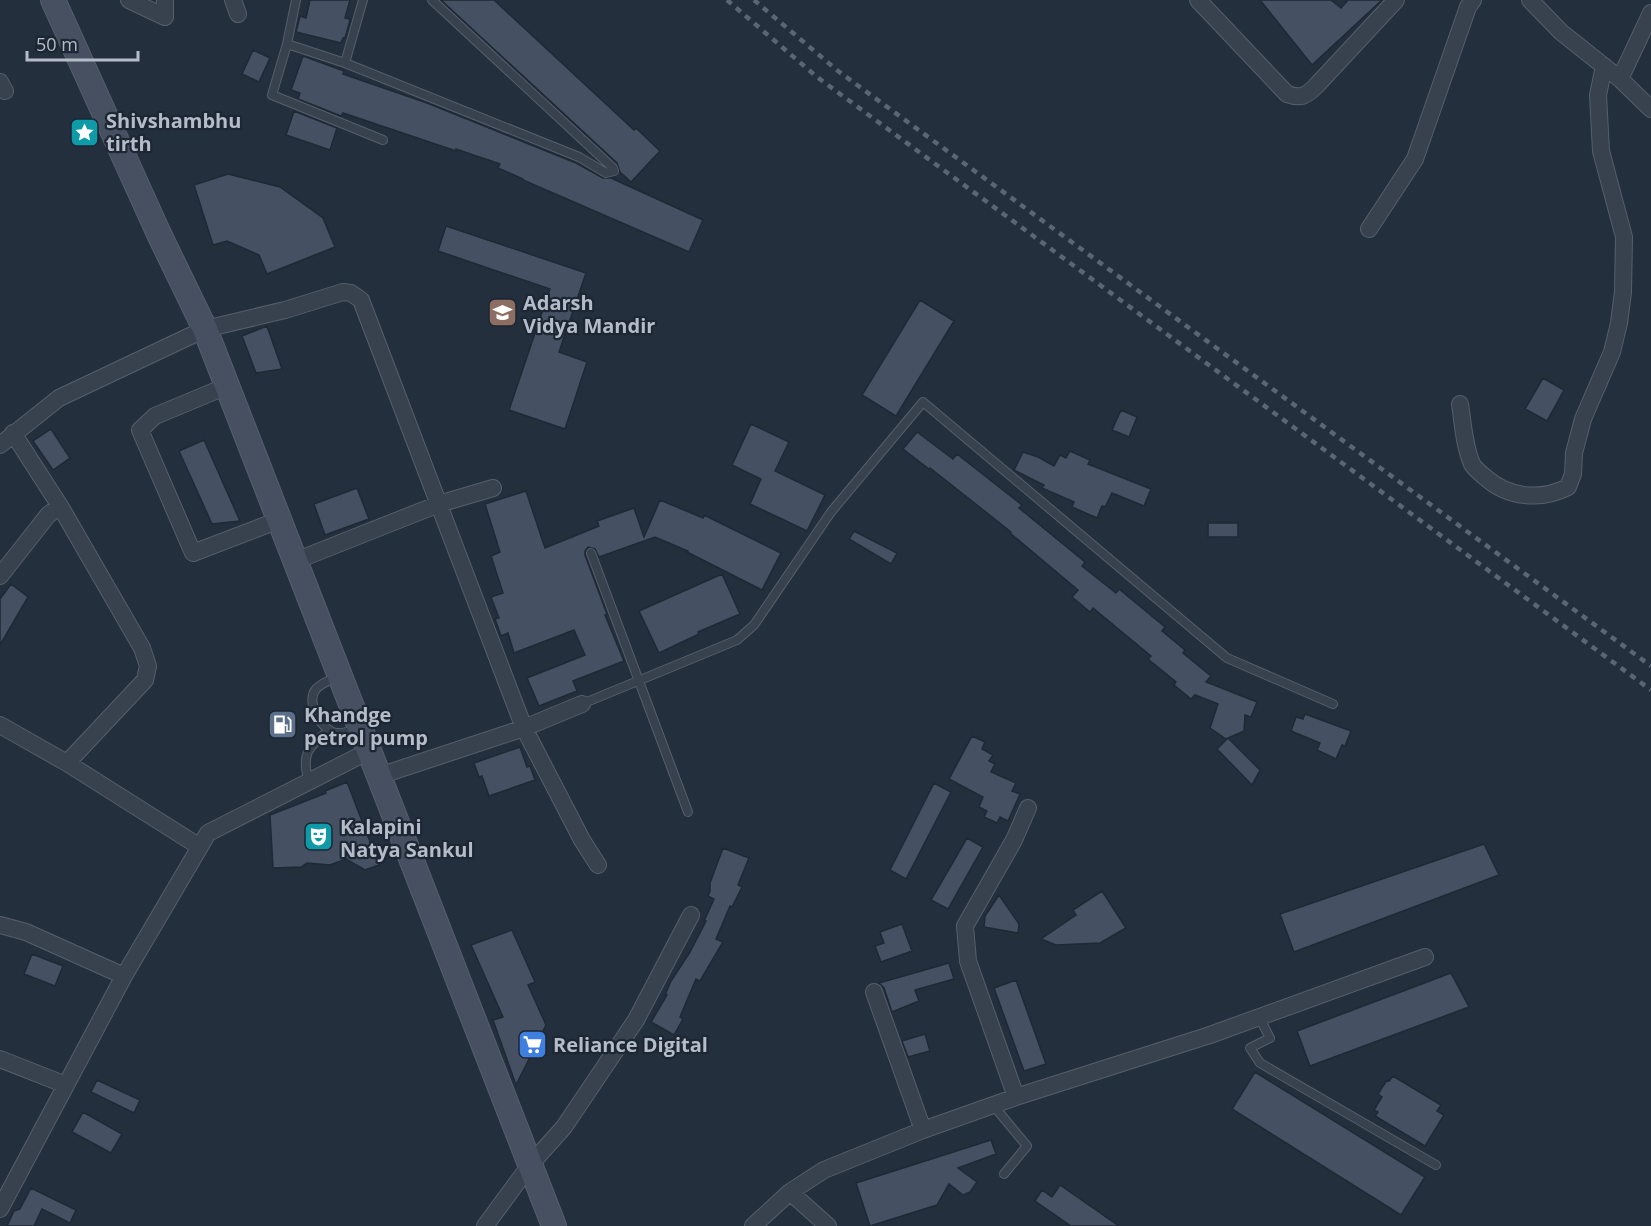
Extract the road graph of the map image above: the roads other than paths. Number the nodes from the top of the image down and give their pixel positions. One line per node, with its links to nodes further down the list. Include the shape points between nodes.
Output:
1 (53, 0): 19 (main road)
2 (129, 0): 3 (street, via 165,16)
3 (165, 0)
4 (296, 0): 12 (lane)
5 (363, 0): 13 (lane)
6 (432, 0): 13 (lane, via 614,171 606,173 579,157)
7 (1198, 0): 8 (street, via 1287,94 1296,98 1306,96)
8 (1396, 0)
9 (1473, 0): 18 (street, via 1415,159)
10 (1530, 0): 14 (street, via 1561,32)
11 (1651, 13): 15 (street)
12 (287, 44): 13 (lane); 17 (lane, via 272,95)
13 (345, 63)
14 (1604, 66): 15 (street); 21 (street, via 1598,95 1601,152 1624,237 1623,292 1612,352 1583,419 1568,487 1559,492 1519,495 1489,481 1473,467)
15 (1620, 79): 16 (street)
16 (1651, 109)
17 (383, 140)
18 (1369, 229)
19 (205, 329): 20 (main road); 22 (street, via 59,398); 25 (street, via 343,292 361,300)
20 (227, 386): 27 (main road); 27 (street, via 155,416 140,430 193,552)
21 (1460, 404)
22 (13, 433): 23 (street); 26 (street)
23 (0, 445)
24 (493, 488): 25 (street)
25 (439, 504): 29 (street); 37 (street)
26 (60, 506): 30 (street, via 48,515); 40 (street, via 142,648 148,666 145,680)
27 (279, 520): 29 (main road)
28 (591, 553): 32 (lane)
29 (295, 561): 31 (main road)
30 (0, 576)
31 (340, 676): 36 (main road); 38 (lane, via 320,686 312,698 312,705)
32 (639, 680): 33 (lane); 34 (lane, via 737,640 754,625 831,512 923,402 1227,658); 44 (lane)
33 (582, 704): 37 (street)
34 (1333, 704)
35 (0, 725): 40 (street)
36 (360, 727): 38 (lane, via 343,734); 39 (main road)
37 (524, 728): 41 (street); 46 (street)
38 (329, 731): 42 (lane, via 306,754 304,767)
39 (369, 751): 41 (main road); 42 (street)
40 (67, 763): 45 (street)
41 (379, 776): 58 (main road)
42 (309, 782): 45 (street, via 208,833)
43 (1028, 808): 55 (street, via 965,926 968,961)
44 (688, 812)
45 (200, 847): 50 (street)
46 (598, 865)
47 (691, 915): 58 (street, via 636,1020 564,1126)
48 (0, 925): 50 (street, via 26,932)
49 (1425, 957): 52 (street)
50 (124, 976): 54 (street)
51 (874, 992): 57 (street)
52 (1259, 1017): 55 (street); 59 (lane, via 1269,1038 1250,1048 1260,1063)
53 (0, 1059): 54 (street)
54 (66, 1085): 62 (street)
55 (1016, 1097): 56 (street)
56 (993, 1105): 57 (street); 60 (lane, via 1027,1146)
57 (923, 1130): 61 (street, via 824,1170)
58 (530, 1165): 63 (street); 64 (main road)
59 (1436, 1165)
60 (1004, 1174)
61 (790, 1192): 65 (street); 66 (street)
62 (1, 1204)
63 (485, 1226)
64 (554, 1226)
65 (753, 1226)
66 (828, 1226)

